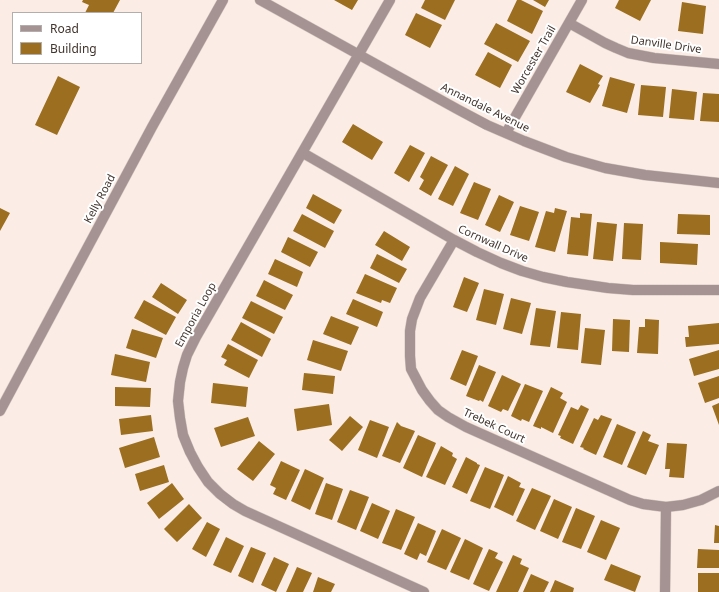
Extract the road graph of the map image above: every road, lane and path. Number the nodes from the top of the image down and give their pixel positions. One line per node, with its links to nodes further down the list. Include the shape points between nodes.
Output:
1 (223, 0): 13 (street, Kelly Road)
2 (260, 0): 6 (street, Annandale Avenue)
3 (390, 0): 6 (street, Emporia Loop)
4 (582, 0): 5 (street, Worcester Trail)
5 (569, 23): 7 (street, Danville Drive, via 628,53); 8 (street, Worcester Trail)
6 (358, 54): 8 (street, Annandale Avenue); 9 (street, Emporia Loop)
7 (719, 64)
8 (506, 133): 10 (street, Annandale Avenue, via 605,168)
9 (303, 152): 11 (street, Cornwall Drive); 16 (street, Emporia Loop, via 187,355 178,401 183,435 208,482 233,504)
10 (719, 183)
11 (454, 240): 12 (street, Cornwall Drive, via 501,263 567,282 633,290); 15 (street, Trebek Court, via 420,298 410,331 411,369 430,401 438,410 466,427 630,500)
12 (719, 290)
13 (0, 411)
14 (719, 491): 15 (street, Trebek Court, via 692,504)
15 (666, 507): 17 (street)
16 (424, 592)
17 (664, 592)

